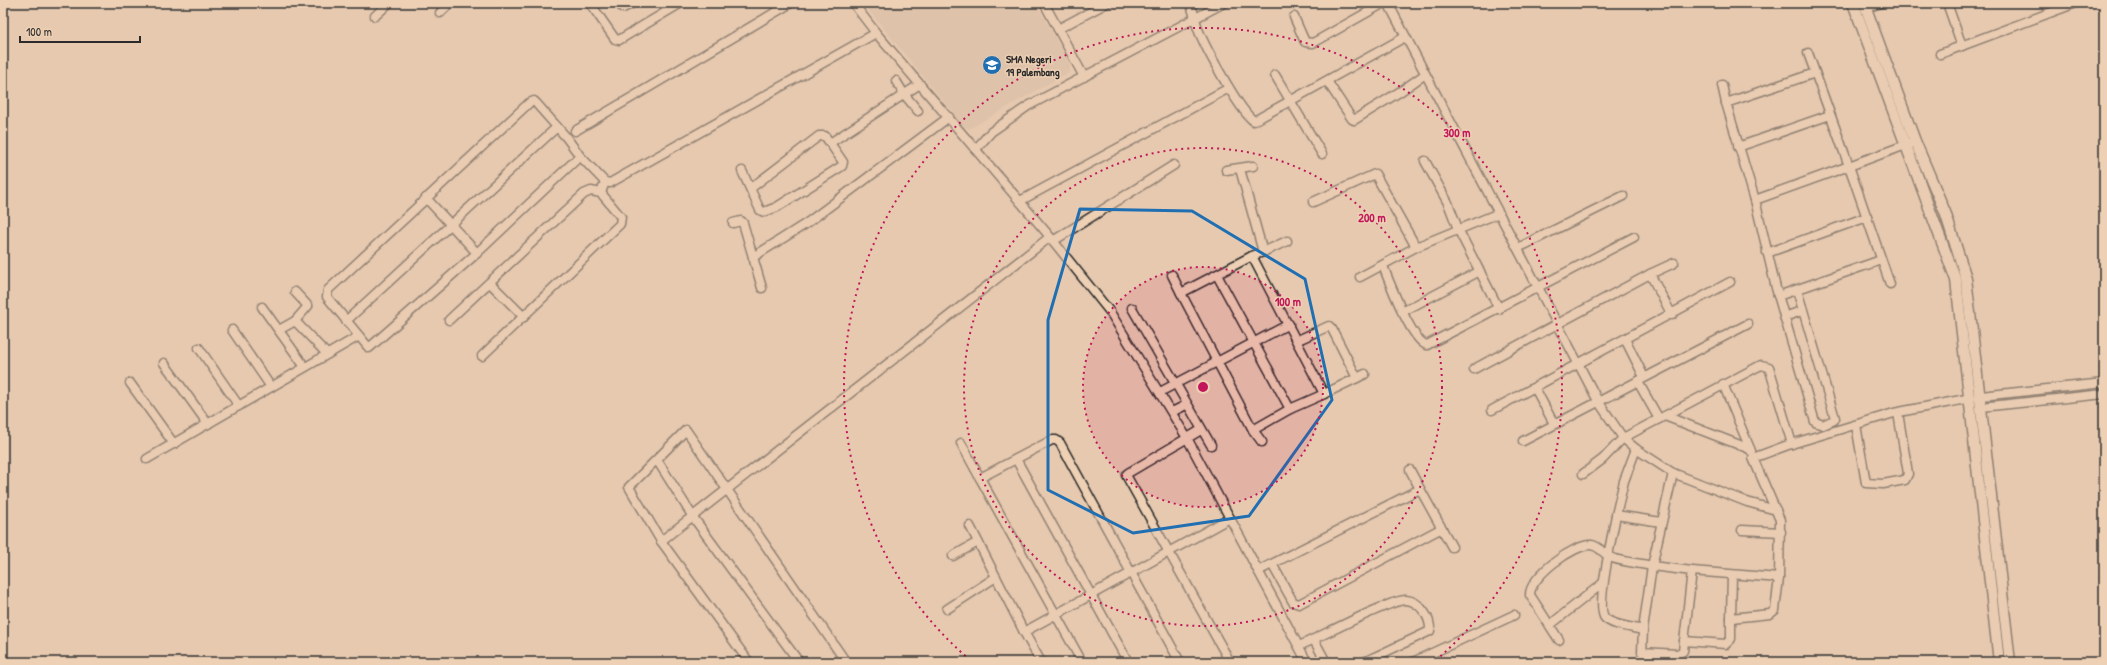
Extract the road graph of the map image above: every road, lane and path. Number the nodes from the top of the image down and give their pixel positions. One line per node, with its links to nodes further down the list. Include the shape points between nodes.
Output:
1 (450, 3): 20 (street)
2 (590, 3): 5 (street, via 618,40)
3 (618, 3): 4 (street, via 623,8)
4 (633, 3)
5 (681, 3)
6 (791, 3): 46 (street)
7 (853, 3): 25 (street)
8 (1044, 3): 24 (street)
9 (1107, 3): 24 (street)
10 (1190, 3): 23 (street)
11 (1224, 3): 23 (street)
12 (1384, 3): 22 (street, via 1313,43 1305,42)
13 (1388, 3): 26 (street)
14 (1853, 3): 48 (street)
15 (1881, 3): 19 (street)
16 (1947, 3): 27 (street)
17 (2076, 3): 27 (street)
18 (386, 4): 21 (street)
19 (1865, 5): 48 (street)
20 (440, 13)
21 (375, 16)
22 (1294, 17)
23 (1196, 18): 33 (street); 38 (street, via 1198,28)
24 (1058, 29): 33 (street)
25 (876, 33): 36 (street); 60 (street, via 610,183)
26 (1405, 37): 32 (street); 35 (street)
27 (1962, 46): 29 (street)
28 (1808, 53): 30 (street)
29 (1940, 54)
30 (1815, 73): 41 (street); 43 (street)
31 (1275, 75): 40 (street)
32 (1424, 75): 35 (street, via 1354,120); 68 (street)
33 (1084, 77): 50 (street, via 1013,116 991,132)
34 (896, 81): 39 (street)
35 (1327, 81): 40 (street)
36 (920, 84): 39 (street); 44 (street)
37 (1722, 85): 41 (street)
38 (1229, 88): 40 (street, via 1254,121); 66 (street)
39 (904, 94): 42 (street); 47 (street)
40 (1291, 101): 51 (street)
41 (1726, 103): 49 (street)
42 (918, 111)
43 (1830, 115): 49 (street); 56 (street)
44 (949, 117): 50 (street); 82 (street, via 807,222)
45 (557, 127): 52 (street); 64 (street, via 536,103 532,102); 71 (street)
46 (575, 131)
47 (830, 143): 61 (street, via 825,136 819,136); 61 (street, via 843,162 842,166 777,207 762,212)
48 (1910, 143): 56 (street); 140 (street, via 1956,280)
49 (1738, 147): 65 (street)
50 (976, 149): 66 (street)
51 (1322, 154)
52 (580, 156): 60 (street); 80 (street)
53 (1424, 161): 72 (street, via 1448,203)
54 (1174, 165): 74 (street)
55 (1253, 166): 57 (street)
56 (1849, 166): 65 (street); 69 (street)
57 (1240, 169): 59 (street); 78 (street)
58 (742, 170): 61 (street)
59 (1226, 170)
60 (605, 182): 62 (street)
61 (751, 188)
62 (601, 193): 92 (street, via 591,191 584,194); 106 (street, via 620,217 620,224)
63 (1624, 196): 77 (street)
64 (426, 198): 71 (street); 110 (street, via 328,290 327,297)
65 (1755, 200): 79 (street)
66 (1020, 201): 74 (street)
67 (1313, 202): 76 (street, via 1375,174)
68 (1499, 214): 72 (street); 77 (street)
69 (1867, 217): 79 (street); 83 (street)
70 (733, 223): 82 (street, via 743,223)
71 (451, 224): 80 (street); 110 (street)
72 (1458, 229): 76 (street); 86 (street)
73 (1634, 237): 94 (street)
74 (1052, 239): 137 (street, via 1110,312); 174 (street)
75 (1287, 241): 78 (street)
76 (1416, 247): 85 (street)
77 (1518, 248): 94 (street)
78 (1263, 252): 81 (street)
79 (1767, 252): 99 (street)
80 (477, 253): 116 (street, via 369,348)
81 (1252, 256): 89 (street); 112 (street)
82 (753, 257): 95 (street)
83 (1881, 260): 93 (street); 96 (street)
84 (1674, 263): 87 (street)
85 (1383, 266): 90 (street); 104 (street)
86 (1480, 271): 102 (street); 104 (street)
87 (1650, 274): 105 (street); 111 (street)
88 (1172, 275): 98 (street)
89 (1217, 275): 98 (street); 119 (street)
90 (1360, 277)
91 (1730, 282): 105 (street)
92 (490, 283): 106 (street); 108 (street)
93 (1890, 284)
94 (1540, 287): 102 (street); 111 (street)
95 (762, 288)
96 (1797, 290): 99 (street); 103 (street)
97 (295, 292): 109 (street, via 308,306)
98 (1181, 293): 123 (street)
99 (1778, 296): 107 (street)
100 (262, 307): 115 (street)
101 (1132, 308): 133 (street)
102 (1499, 308): 104 (street, via 1427,345 1421,343)
103 (1802, 311): 107 (street); 107 (street, via 1835,418 1823,425 1815,422)
104 (1402, 312)
105 (1672, 315): 117 (street)
106 (524, 317): 122 (street)
107 (1784, 317)
108 (449, 320)
109 (295, 321): 115 (street); 121 (street)
110 (346, 321): 116 (street)
111 (1558, 323): 125 (street); 127 (street)
112 (1289, 324): 118 (street); 119 (street)
113 (1748, 324): 130 (street)
114 (232, 330): 135 (street)
115 (279, 330): 126 (street)
116 (359, 336): 121 (street)
117 (1626, 339): 125 (street); 130 (street)
118 (1298, 340): 129 (street, via 1329,326); 138 (street)
119 (1254, 342): 123 (street); 145 (street)
120 (199, 348): 143 (street)
121 (327, 354): 126 (street)
122 (482, 356)
123 (1217, 362): 133 (street); 154 (street)
124 (164, 363): 150 (street)
125 (1579, 364): 136 (street); 141 (street)
126 (306, 367): 135 (street)
127 (1474, 369)
128 (1365, 374): 129 (street)
129 (1357, 378): 138 (street)
130 (1641, 380): 141 (street); 149 (street)
131 (130, 383): 160 (street)
132 (2104, 383): 140 (street)
133 (1176, 384): 137 (street); 142 (street)
134 (1723, 384): 149 (street); 161 (street, via 1761,365 1769,367); 164 (street)
135 (271, 387): 143 (street)
136 (1535, 388): 146 (street); 151 (street)
137 (1160, 392): 147 (street)
138 (1324, 394): 145 (street)
139 (2104, 394): 144 (street)
140 (1976, 397): 144 (street); 148 (street)
141 (1598, 401): 151 (street); 156 (street)
142 (1186, 405): 147 (street); 153 (street)
143 (239, 406): 150 (street)
144 (1976, 408): 223 (street); 224 (street)
145 (1290, 409): 154 (street)
146 (1492, 410)
147 (1172, 412): 155 (street)
148 (1898, 413): 152 (street); 152 (street, via 1908,474 1905,480 1884,484 1866,483)
149 (1662, 418): 156 (street); 164 (street)
150 (208, 424): 160 (street)
151 (1554, 424): 157 (street)
152 (1856, 425): 161 (street)
153 (1201, 430): 155 (street); 162 (street)
154 (1253, 430): 158 (street)
155 (1187, 438): 178 (street); 187 (street, via 1126,475)
156 (1623, 438): 163 (street); 171 (street, via 1603,459)
157 (1524, 441)
158 (1262, 442)
159 (961, 443): 172 (street)
160 (174, 444): 166 (street)
161 (1792, 444): 165 (street)
162 (1211, 445)
163 (1636, 449): 170 (street); 176 (street, via 1624,481)
164 (1750, 449): 165 (street)
165 (1754, 458): 175 (street)
166 (147, 459)
167 (1016, 459): 172 (street); 194 (street, via 1052,440 1060,443); 199 (street)
168 (657, 460): 174 (street, via 686,430); 177 (street); 184 (street, via 629,487)
169 (1410, 470): 173 (street)
170 (1673, 473): 175 (street, via 1747,502); 179 (street)
171 (1583, 474)
172 (980, 478): 201 (street)
173 (1420, 488): 181 (street); 190 (street)
174 (727, 490): 177 (street); 211 (street)
175 (1776, 510): 183 (street)
176 (1616, 515): 179 (street); 189 (street)
177 (693, 517): 184 (street); 213 (street)
178 (1230, 518): 187 (street); 192 (street)
179 (1662, 522): 191 (street)
180 (970, 526): 185 (street)
181 (1442, 528): 186 (street); 190 (street, via 1299,604 1293,602)
182 (1742, 530): 183 (street)
183 (1781, 532): 197 (street)
184 (661, 541): 212 (street)
185 (978, 542): 188 (street); 196 (street)
186 (1452, 547)
187 (1168, 552): 194 (street); 218 (street)
188 (953, 556)
189 (1610, 556): 191 (street); 198 (street); 204 (street, via 1592,545 1582,546 1544,571 1531,587 1530,595)
190 (1272, 564): 192 (street)
191 (1652, 566): 193 (street); 205 (street)
192 (1258, 571): 210 (street)
193 (1692, 571): 195 (street); 209 (street)
194 (1130, 573): 199 (street); 217 (street)
195 (1732, 575): 197 (street); 203 (street)
196 (996, 577): 200 (street); 206 (street)
197 (1779, 578): 203 (street, via 1773,613)
198 (1603, 583): 204 (street); 205 (street, via 1601,608 1604,617 1609,621)
199 (1091, 595): 201 (street); 216 (street)
200 (947, 609)
201 (1057, 614): 206 (street); 215 (street)
202 (1514, 615): 222 (street)
203 (1731, 618): 209 (street, via 1731,639 1726,644)
204 (1550, 625): 208 (street)
205 (1643, 630): 209 (street, via 1643,653 1678,654 1683,651)
206 (1024, 632): 214 (street)
207 (1314, 640): 210 (street); 220 (street); 221 (street, via 1386,606 1405,600 1418,604 1428,620 1430,631)
208 (1560, 640)
209 (1684, 641)
210 (1299, 646): 219 (street)
211 (843, 661)
212 (750, 662)
213 (799, 662)
214 (1041, 662)
215 (1082, 662)
216 (1128, 662)
217 (1180, 662)
218 (1230, 662)
219 (1307, 662)
220 (1326, 662)
221 (1364, 662)
222 (1413, 662)
223 (2000, 662)
224 (2010, 662)

